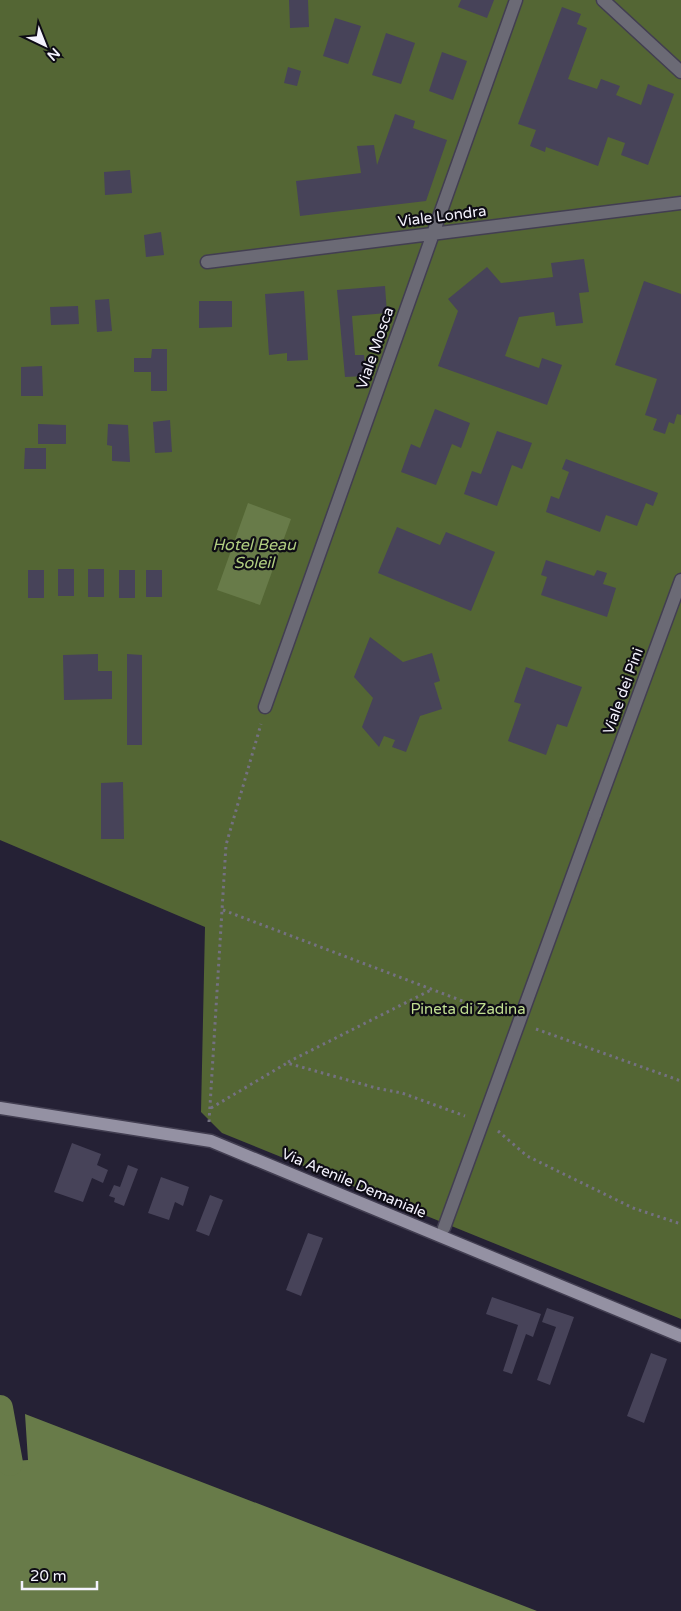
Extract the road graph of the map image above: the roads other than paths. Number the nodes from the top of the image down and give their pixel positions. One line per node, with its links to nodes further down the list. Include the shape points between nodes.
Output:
1 (516, 0): 5 (street, Viale Mosca)
2 (603, 0): 3 (street)
3 (681, 72)
4 (681, 203): 5 (street, Viale Londra)
5 (433, 233): 6 (street, Viale Londra); 8 (street, Viale Mosca)
6 (207, 262)
7 (681, 580): 10 (street, Viale dei Pini)
8 (266, 707)
9 (0, 1108): 11 (street, Via Arenile Demaniale, via 211,1141)
10 (444, 1228)
11 (681, 1336)

